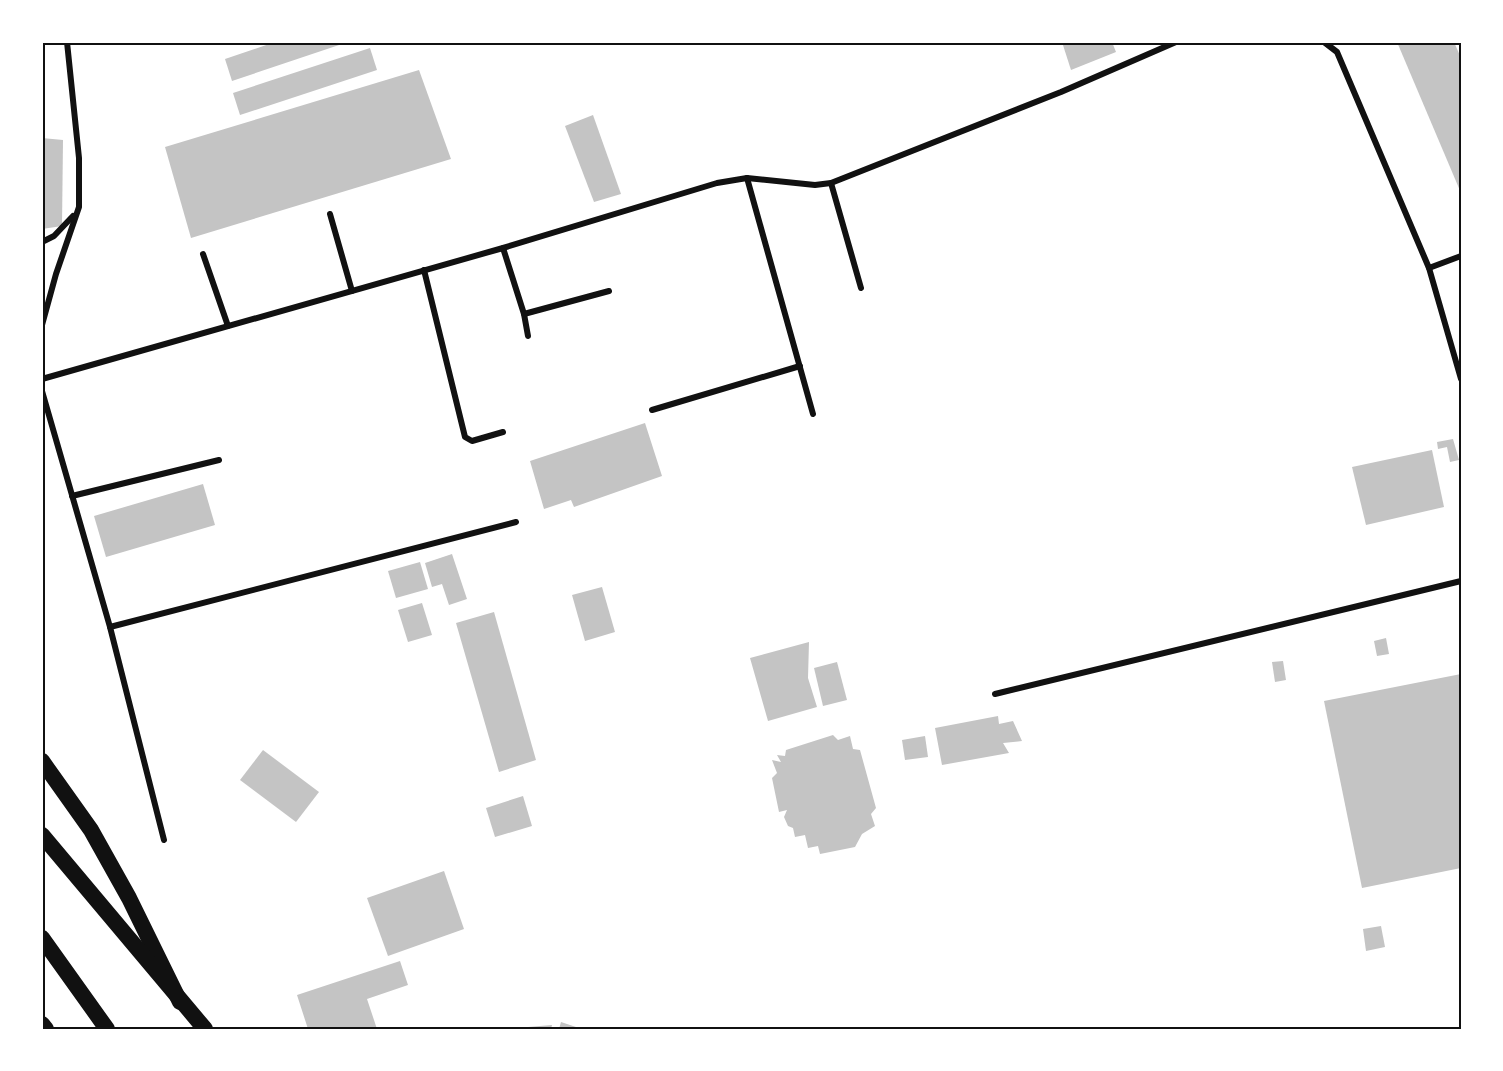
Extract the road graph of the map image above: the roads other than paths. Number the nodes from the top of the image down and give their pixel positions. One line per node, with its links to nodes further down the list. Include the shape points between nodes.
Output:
1 (67, 42): 6 (street, via 80,158)
2 (1176, 42): 5 (street)
3 (1324, 42): 12 (street, via 1337,52)
4 (747, 178): 5 (street); 9 (street, via 717,183); 21 (street)
5 (831, 183): 14 (street)
6 (79, 207): 8 (street, via 68,223); 18 (street)
7 (330, 214): 15 (street)
8 (42, 242)
9 (503, 248): 13 (street); 17 (street)
10 (203, 254): 19 (street)
11 (1461, 256): 12 (street)
12 (1429, 268): 23 (street)
13 (424, 270): 15 (street); 28 (street, via 465,437 472,441)
14 (861, 288)
15 (352, 291): 19 (street)
16 (609, 291): 17 (street)
17 (524, 314): 20 (street)
18 (42, 325)
19 (228, 326): 22 (street)
20 (528, 336)
21 (800, 366): 25 (street); 26 (street)
22 (42, 379)
23 (1461, 379)
24 (42, 391): 27 (street)
25 (652, 410)
26 (813, 414)
27 (45, 415): 30 (street)
28 (503, 432)
29 (219, 460): 30 (street)
30 (72, 496): 33 (street)
31 (516, 522): 33 (street)
32 (1461, 581): 34 (street)
33 (110, 627): 37 (street)
34 (995, 694)
35 (42, 761): 39 (highway, via 91,830)
36 (42, 836): 39 (highway)
37 (164, 840)
38 (42, 938): 42 (highway)
39 (180, 1002): 43 (highway)
40 (42, 1024): 41 (highway)
41 (46, 1029)
42 (107, 1029)
43 (205, 1029)

